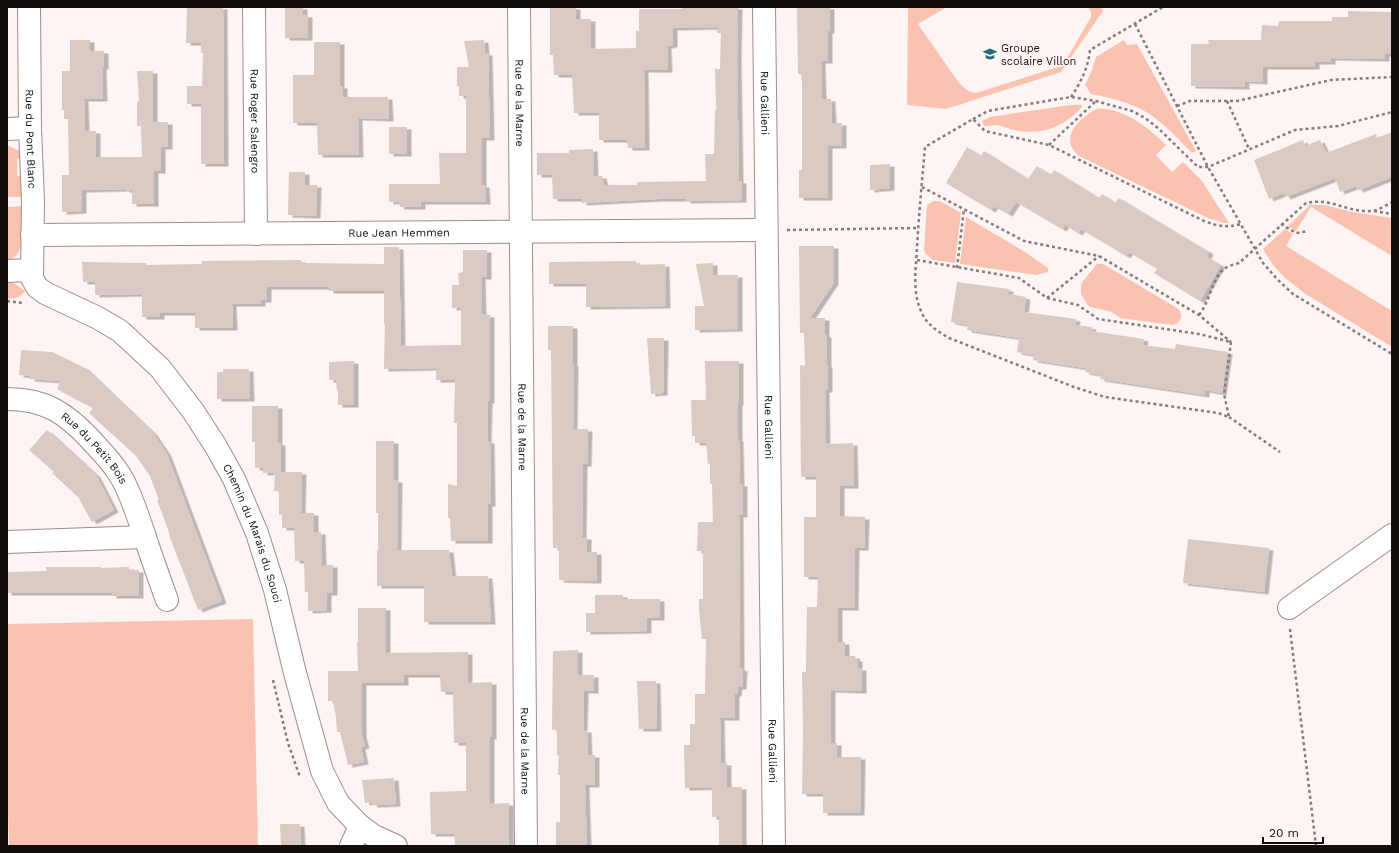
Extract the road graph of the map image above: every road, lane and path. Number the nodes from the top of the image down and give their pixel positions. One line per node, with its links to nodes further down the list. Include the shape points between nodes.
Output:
1 (30, 7): 14 (street, Rue du Pont Blanc)
2 (254, 7): 30 (street, Rue Roger Salengro)
3 (519, 7): 29 (street, Rue de la Marne)
4 (764, 7): 27 (street, Rue Gallieni)
5 (1163, 7): 6 (path)
6 (1135, 24): 8 (path, via 1090,50 1086,72); 11 (path)
7 (1392, 77): 10 (path, via 1331,80)
8 (1071, 97): 9 (path); 13 (path, via 988,111)
9 (1096, 101): 16 (path); 18 (path, via 1132,111 1145,118 1198,167)
10 (1227, 101): 11 (path, via 1190,101); 17 (path)
11 (1177, 106): 18 (path)
12 (1392, 112): 17 (path, via 1338,126 1295,130)
13 (973, 119): 16 (path, via 985,130); 19 (path, via 925,147)
14 (30, 128): 15 (street); 31 (street, Rue du Pont Blanc)
15 (7, 129)
16 (1049, 145): 24 (path, via 1216,226 1230,227)
17 (1249, 149): 18 (path)
18 (1208, 167): 24 (path)
19 (922, 187): 21 (path); 26 (path)
20 (1392, 202): 22 (path)
21 (964, 209): 33 (path, via 1024,241); 35 (path)
22 (1373, 211): 23 (path); 25 (path, via 1315,200 1306,203)
23 (1392, 214)
24 (1241, 224): 32 (path)
25 (1281, 224): 28 (path, via 1296,233); 32 (path)
26 (918, 228): 27 (path); 34 (path)
27 (766, 230): 29 (street, Rue Jean Hemmen); 58 (street, Rue Gallieni)
28 (1308, 231)
29 (521, 233): 30 (street, Rue Jean Hemmen); 57 (street, Rue de la Marne)
30 (256, 234): 31 (street, Rue Jean Hemmen)
31 (32, 235): 36 (street, Rue du Pont Blanc)
32 (1254, 248): 41 (path, via 1239,263 1220,272); 43 (path, via 1263,263 1293,294)
33 (1099, 256): 38 (path); 41 (path)
34 (917, 260): 35 (path); 45 (path, via 916,288 921,313 928,323 949,338 1105,397 1218,413)
35 (957, 268): 38 (path, via 1019,278)
36 (32, 270): 37 (street); 54 (street, Chemin du Marais du Souci, via 32,278 45,293 120,331 160,368 215,445 234,479 257,533 275,590 322,771 338,804)
37 (7, 272)
38 (1047, 298): 42 (path, via 1078,305 1098,320 1199,334)
39 (7, 301): 40 (path)
40 (26, 304)
41 (1199, 315): 42 (path)
42 (1231, 342): 45 (path, via 1224,394)
43 (1392, 354)
44 (7, 399): 48 (street, Rue du Petit Bois, via 41,404 64,414 78,426 111,462 120,476 132,498)
45 (1229, 417): 46 (path)
46 (1280, 452)
47 (1392, 535): 51 (street)
48 (145, 537): 49 (street); 50 (street, Rue du Petit Bois)
49 (7, 542)
50 (166, 600)
51 (1289, 608): 59 (path)
52 (272, 673): 53 (path, via 288,743)
53 (301, 780)
54 (360, 826): 55 (street); 56 (street, Chemin du Marais du Souci)
55 (352, 846)
56 (396, 846)
57 (526, 846)
58 (774, 846)
59 (1316, 846)

